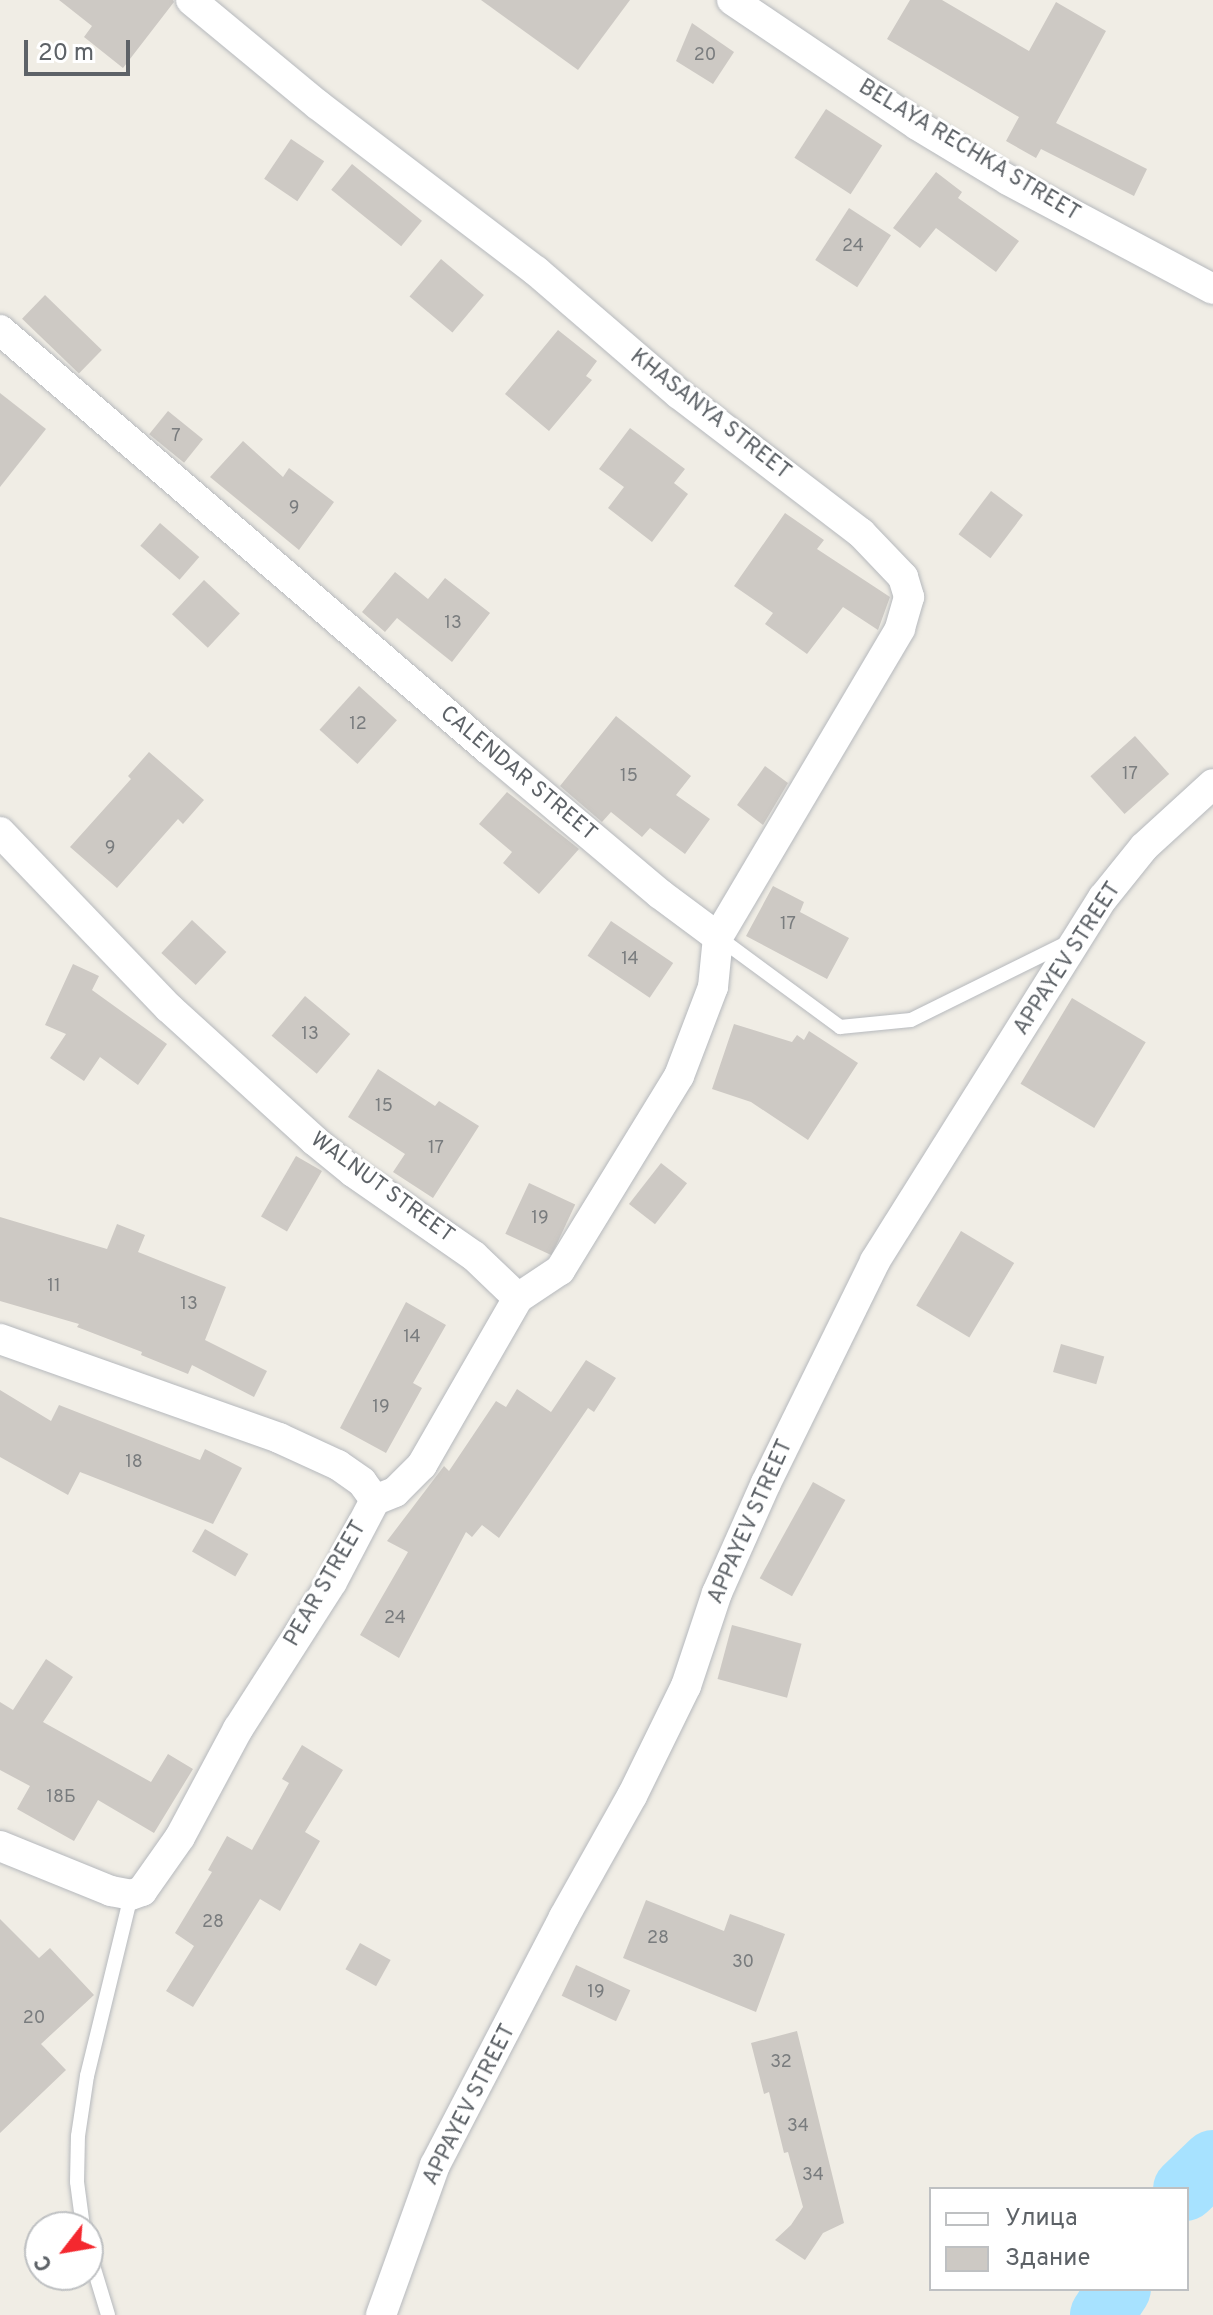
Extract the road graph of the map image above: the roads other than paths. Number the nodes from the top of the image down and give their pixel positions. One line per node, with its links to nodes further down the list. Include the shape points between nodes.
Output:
1 (191, 0): 8 (street, KHASANYA STREET, via 318,105 536,271 679,394 861,533 903,577 909,597 900,629)
2 (732, 0): 3 (street, BELAYA RECHKA STREET, via 995,172)
3 (1213, 289)
4 (0, 330): 8 (street, CALENDAR STREET, via 489,750)
5 (1213, 784): 7 (street, APPAYEV STREET, via 1144,847)
6 (0, 832): 9 (street, WALNUT STREET, via 169,1008 315,1141 474,1256)
7 (1081, 936): 8 (lane, via 911,1020 840,1027); 17 (street, APPAYEV STREET, via 875,1261 717,1593 686,1686 435,2165)
8 (718, 937): 9 (street, via 713,987 673,1087 560,1270)
9 (518, 1298): 11 (street, via 422,1465 404,1485)
10 (0, 1339): 11 (street, PEAR STREET, via 279,1438 338,1465 362,1482)
11 (375, 1500): 13 (street, PEAR STREET, via 180,1837 151,1882)
12 (0, 1846): 13 (street, via 84,1882)
13 (131, 1895): 14 (lane, via 102,2005 78,2136)
14 (81, 2211)
15 (101, 2291): 16 (lane)
16 (108, 2315)
17 (381, 2315)

